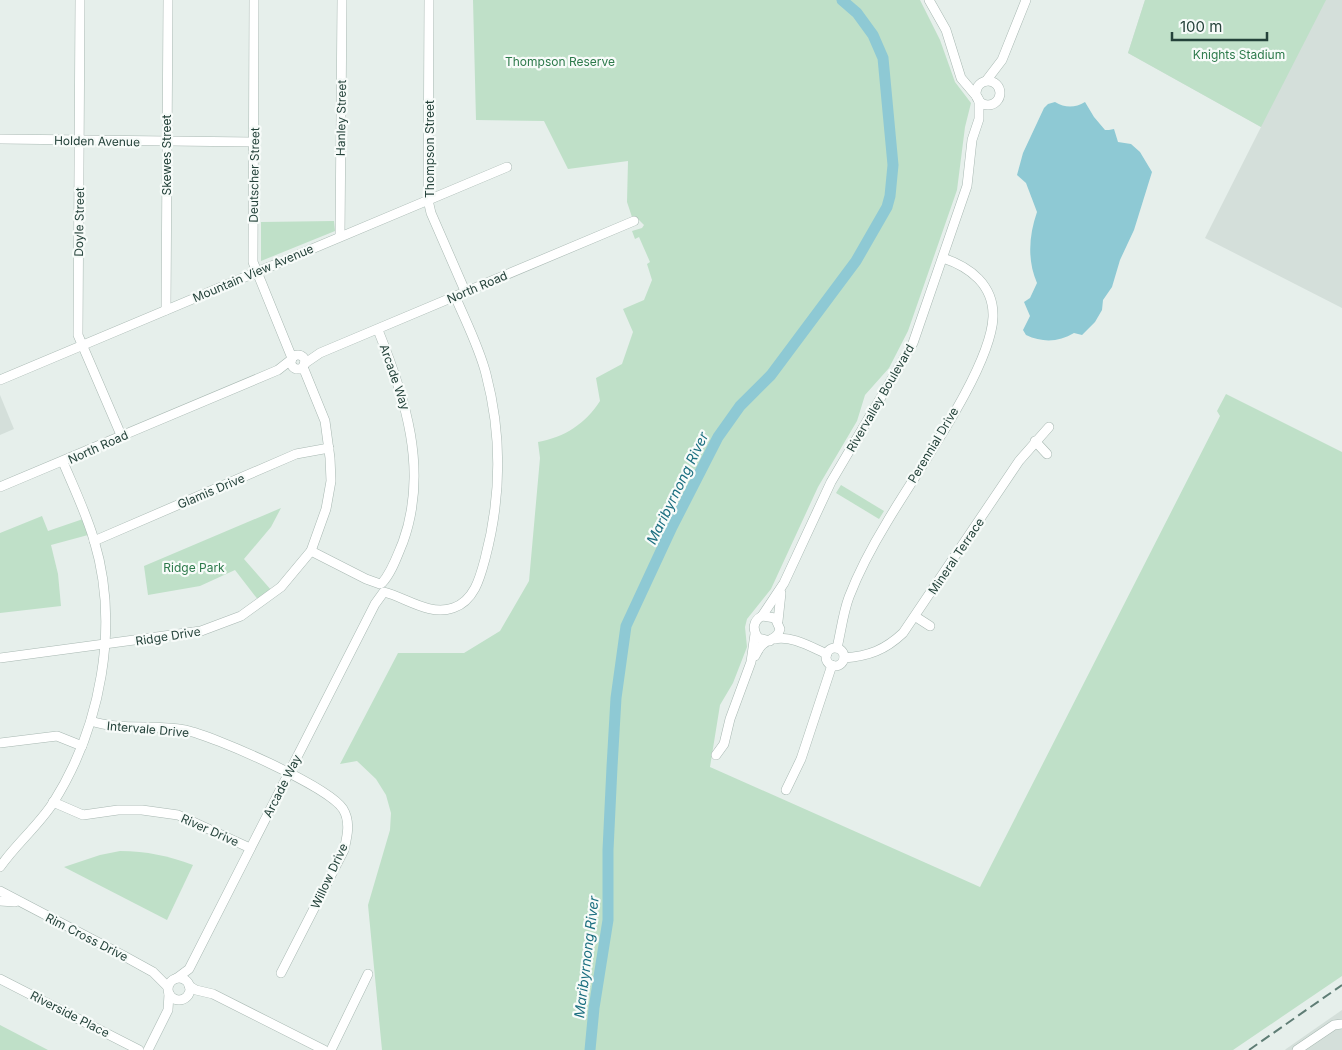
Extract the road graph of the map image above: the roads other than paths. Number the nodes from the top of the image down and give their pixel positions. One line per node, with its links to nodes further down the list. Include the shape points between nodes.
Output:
1 (80, 0): 16 (street, Doyle Street)
2 (168, 0): 17 (street, Skewes Street)
3 (254, 0): 18 (street, Deutscher Street)
4 (342, 0): 22 (street, Hanley Street)
5 (429, 0): 20 (street, Thompson Street)
6 (1026, 0): 8 (street)
7 (933, 1): 9 (street)
8 (1002, 60): 10 (street); 11 (street)
9 (960, 70): 10 (street, via 969,79); 12 (street, via 961,78)
10 (985, 81): 11 (street, via 994,82); 12 (street, via 977,89)
11 (999, 87): 13 (street, via 1000,95)
12 (978, 99): 13 (street, via 989,104); 14 (street, Rivervalley Boulevard)
13 (996, 102): 14 (street, Rivervalley Boulevard)
14 (979, 119): 23 (street, Rivervalley Boulevard, via 972,140 968,186)
15 (0, 139): 16 (street, Holden Avenue)
16 (80, 141): 17 (street, Holden Avenue); 29 (street, Doyle Street, via 78,335)
17 (166, 142): 18 (street, Holden Avenue); 27 (street, Skewes Street)
18 (254, 142): 24 (street, Deutscher Street, via 253,262)
19 (507, 167): 20 (street, Mountain View Avenue)
20 (428, 200): 22 (street, Mountain View Avenue); 25 (street, Thompson Street)
21 (634, 221): 25 (street, North Road)
22 (340, 236): 24 (street, Mountain View Avenue)
23 (943, 258): 41 (street, Rivervalley Boulevard, via 913,343 831,482); 51 (street, Perennial Drive, via 966,267 984,285 992,311 989,333 965,392 883,527 854,585)
24 (256, 272): 27 (street, Mountain View Avenue); 30 (street, Deutscher Street)
25 (465, 291): 26 (street, North Road)
26 (454, 296): 28 (street, North Road); 42 (street, via 476,344 493,406 497,454 493,526 475,589 462,604 438,610 424,608)
27 (166, 310): 29 (street, Mountain View Avenue)
28 (378, 330): 30 (street, North Road); 42 (street, Arcade Way, via 405,401 414,469 410,519)
29 (83, 345): 31 (street, Mountain View Avenue); 33 (street, Doyle Street)
30 (298, 362): 33 (street, North Road); 35 (street, Ridge Drive, via 325,421)
31 (0, 380)
32 (1049, 427): 34 (street, Mineral Terrace)
33 (121, 435): 37 (street, North Road)
34 (1035, 441): 36 (street); 44 (street, Mineral Terrace)
35 (329, 448): 39 (street, Glamis Drive, via 296,454); 40 (street, Ridge Drive, via 329,492)
36 (1046, 454)
37 (63, 462): 38 (street, North Road); 39 (street)
38 (0, 487)
39 (94, 541): 50 (street, via 104,597)
40 (311, 551): 42 (street); 50 (street, Ridge Drive, via 281,587 241,616 201,632)
41 (784, 583): 43 (street, Rivervalley Boulevard); 45 (street, Rivervalley Boulevard)
42 (382, 588): 61 (street, Arcade Way)
43 (762, 616): 45 (street, via 771,616); 47 (street, via 756,621)
44 (916, 617): 46 (street); 54 (street, Mineral Terrace, via 891,644 876,653)
45 (778, 623): 48 (street, via 779,633); 49 (street, via 783,631)
46 (930, 626)
47 (755, 634): 48 (street, via 762,640); 55 (street)
48 (772, 640): 49 (street, via 784,638); 55 (street, via 762,645)
49 (803, 644): 52 (street)
50 (105, 645): 53 (street, Ridge Drive); 57 (street)
51 (837, 648): 52 (street); 54 (street, via 843,652)
52 (827, 654): 56 (street, via 827,661)
53 (0, 658)
54 (844, 658): 56 (street, via 841,664)
55 (751, 662): 60 (street, via 724,744)
56 (832, 666): 62 (street, via 801,759)
57 (91, 721): 59 (street); 61 (street, Intervale Drive, via 107,726 185,730 228,744)
58 (0, 743): 59 (street, via 57,736)
59 (82, 746): 63 (street)
60 (716, 755)
61 (288, 773): 64 (street, Arcade Way); 71 (street, Willow Drive, via 334,800 344,810 348,829 344,850)
62 (786, 790)
63 (53, 802): 64 (street, River Drive, via 82,814 142,810 178,815); 65 (street)
64 (250, 848): 69 (street, Arcade Way)
65 (0, 867)
66 (0, 893): 68 (street, Rim Cross Drive)
67 (0, 900): 68 (street, Rim Cross Drive)
68 (20, 903): 70 (street, Rim Cross Drive)
69 (189, 968): 73 (street, Arcade Way); 75 (street, Arcade Way)
70 (153, 972): 73 (street, Rim Cross Drive); 76 (street, Rim Cross Drive)
71 (281, 973)
72 (368, 974): 84 (street)
73 (175, 978): 75 (street, Rim Cross Drive); 76 (street, Arcade Way)
74 (0, 979): 81 (street, Riverside Place)
75 (188, 984): 77 (street); 78 (street, Arcade Way)
76 (168, 991): 78 (street, Rim Cross Drive, via 174,998); 79 (street)
77 (201, 992): 78 (street); 83 (street, via 213,994)
78 (183, 998): 79 (street)
79 (168, 1010): 82 (street)
80 (1341, 1024): 85 (street, via 1334,1025)
81 (139, 1050)
82 (148, 1050)
83 (324, 1050)
84 (331, 1050)
85 (1297, 1050)

